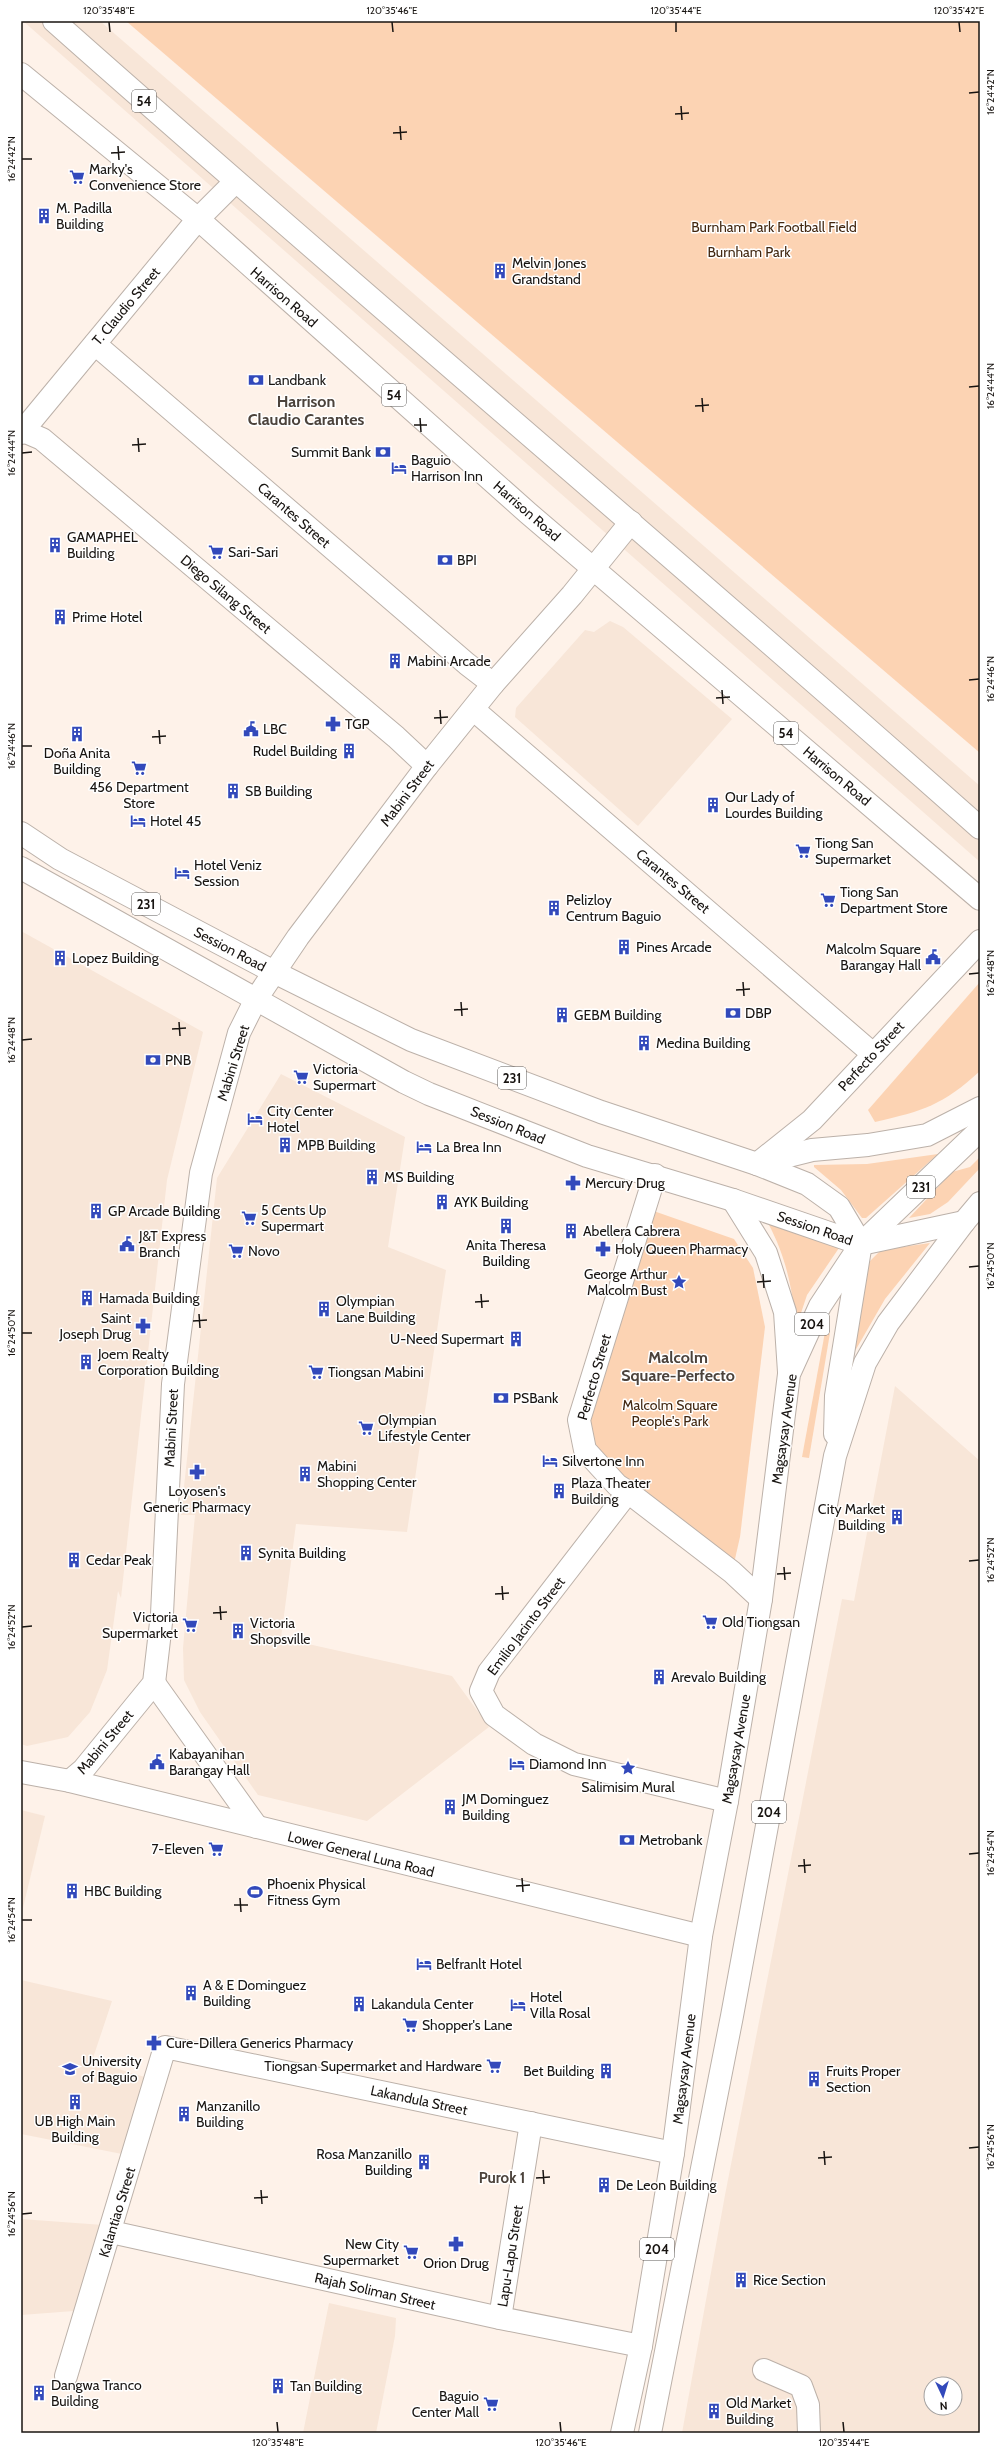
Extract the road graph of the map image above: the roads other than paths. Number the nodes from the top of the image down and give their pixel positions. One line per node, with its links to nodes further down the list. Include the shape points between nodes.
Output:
1 (54, 21): 3 (main road, 54)
2 (21, 74): 4 (main road, Harrison Road / 54)
3 (235, 182): 4 (main road, T. Claudio Street); 7 (main road, 54)
4 (198, 219): 5 (main road, T. Claudio Street); 8 (main road, Harrison Road / 54)
5 (95, 344): 6 (main road, T. Claudio Street); 9 (main road, Carantes Street)
6 (22, 431): 11 (main road, Diego Silang Street, via 48,444 396,737)
7 (631, 522): 8 (main road, Mabini Street); 12 (main road, 54)
8 (592, 568): 9 (main road, Mabini Street, via 572,595); 15 (main road, Harrison Road / 54)
9 (493, 684): 10 (main road, Mabini Street)
10 (474, 710): 11 (main road, Mabini Street); 19 (main road, Carantes Street)
11 (427, 766): 17 (main road, Mabini Street)
12 (980, 828)
13 (21, 833): 17 (main road, Session Road / 231, via 60,859)
14 (21, 868): 18 (main road, Session Road / 231)
15 (980, 899)
16 (980, 941): 19 (main road, Perfecto Street)
17 (274, 972): 18 (main road, Mabini Street); 22 (main road, Session Road / 231, via 411,1040 608,1115)
18 (256, 999): 23 (main road, Session Road / 231, via 429,1094 587,1156); 32 (main road, Mabini Street, via 239,1033 201,1173 172,1389 162,1614)
19 (873, 1054): 22 (main road, Perfecto Street, via 812,1120)
20 (980, 1108): 22 (main road, via 927,1135 868,1145 812,1150)
21 (980, 1130): 27 (main road, Magsaysay Avenue / 231)
22 (757, 1164): 27 (main road, Session Road / 231, via 807,1184 839,1206)
23 (655, 1175): 24 (main road, Session Road / 231); 30 (main road, Perfecto Street, via 579,1420 584,1450 617,1485)
24 (733, 1200): 27 (main road, Session Road / 231); 28 (main road, via 766,1253 771,1268 785,1312)
25 (980, 1203): 26 (main road)
26 (964, 1222): 27 (main road); 29 (main road, 204, via 888,1323 865,1363)
27 (861, 1244): 28 (main road, Magsaysay Avenue / 204, via 820,1306); 29 (main road, via 836,1396)
28 (789, 1374): 31 (main road, Magsaysay Avenue / 204)
29 (835, 1456): 47 (main road, 204, via 732,2016)
30 (628, 1492): 31 (main road, Perfecto Street, via 732,1572); 35 (main road, Emilio Jacinto Street, via 489,1672 480,1691 494,1715 534,1744 574,1764)
31 (761, 1599): 35 (main road, Magsaysay Avenue / 204)
32 (154, 1683): 34 (main road, Mabini Street, via 83,1770); 36 (main road)
33 (21, 1772): 34 (main road, Lower General Luna Road)
34 (70, 1781): 36 (main road, Lower General Luna Road)
35 (727, 1801): 37 (main road, Magsaysay Avenue / 204)
36 (257, 1827): 37 (main road, Lower General Luna Road)
37 (701, 1936): 40 (main road, Magsaysay Avenue / 204)
38 (165, 2047): 39 (main road, Lakandula Street); 41 (main road, Kalantiao Street)
39 (531, 2123): 40 (main road, Lakandula Street); 42 (main road, Lapu-Lapu Street)
40 (673, 2153): 43 (main road, Magsaysay Avenue / 204)
41 (111, 2232): 42 (main road, Rajah Soliman Street); 45 (main road, Kalantiao Street)
42 (500, 2318): 43 (main road, Rajah Soliman Street)
43 (640, 2346): 46 (main road, Magsaysay Avenue / 204)
44 (764, 2370): 48 (main road, via 801,2386 808,2405)
45 (66, 2376)
46 (622, 2433)
47 (650, 2433)
48 (809, 2433)

